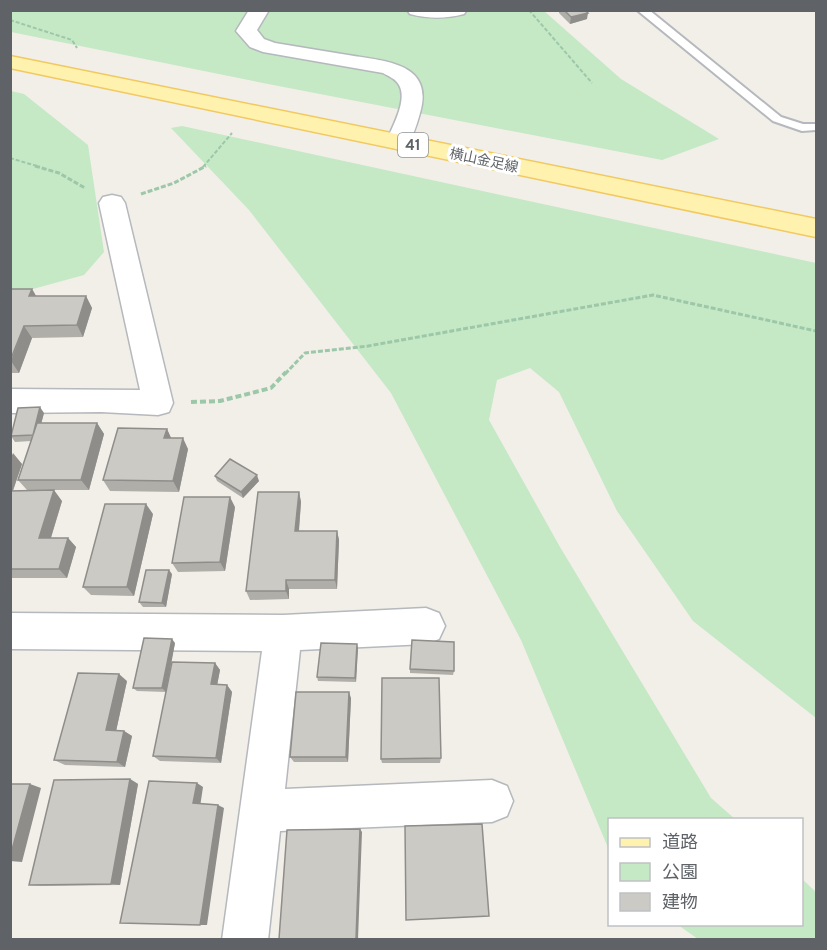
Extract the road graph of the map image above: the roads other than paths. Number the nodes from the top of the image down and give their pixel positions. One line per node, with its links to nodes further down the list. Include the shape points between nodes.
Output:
1 (259, 10): 7 (street, via 246,30 257,43 282,51 389,68 404,77 411,85 412,97)
2 (417, 10): 3 (street)
3 (457, 10)
4 (642, 10): 6 (lane, via 777,119 802,128)
5 (10, 62): 7 (main road, 横山金足線 / 41)
6 (816, 127)
7 (398, 142): 9 (main road, 横山金足線 / 41)
8 (112, 203): 10 (street, via 158,403)
9 (816, 228)
10 (10, 401)
11 (426, 626): 13 (street)
12 (10, 631): 13 (street)
13 (283, 633): 15 (street)
14 (492, 801): 15 (street)
15 (261, 811): 16 (street)
16 (245, 939)

